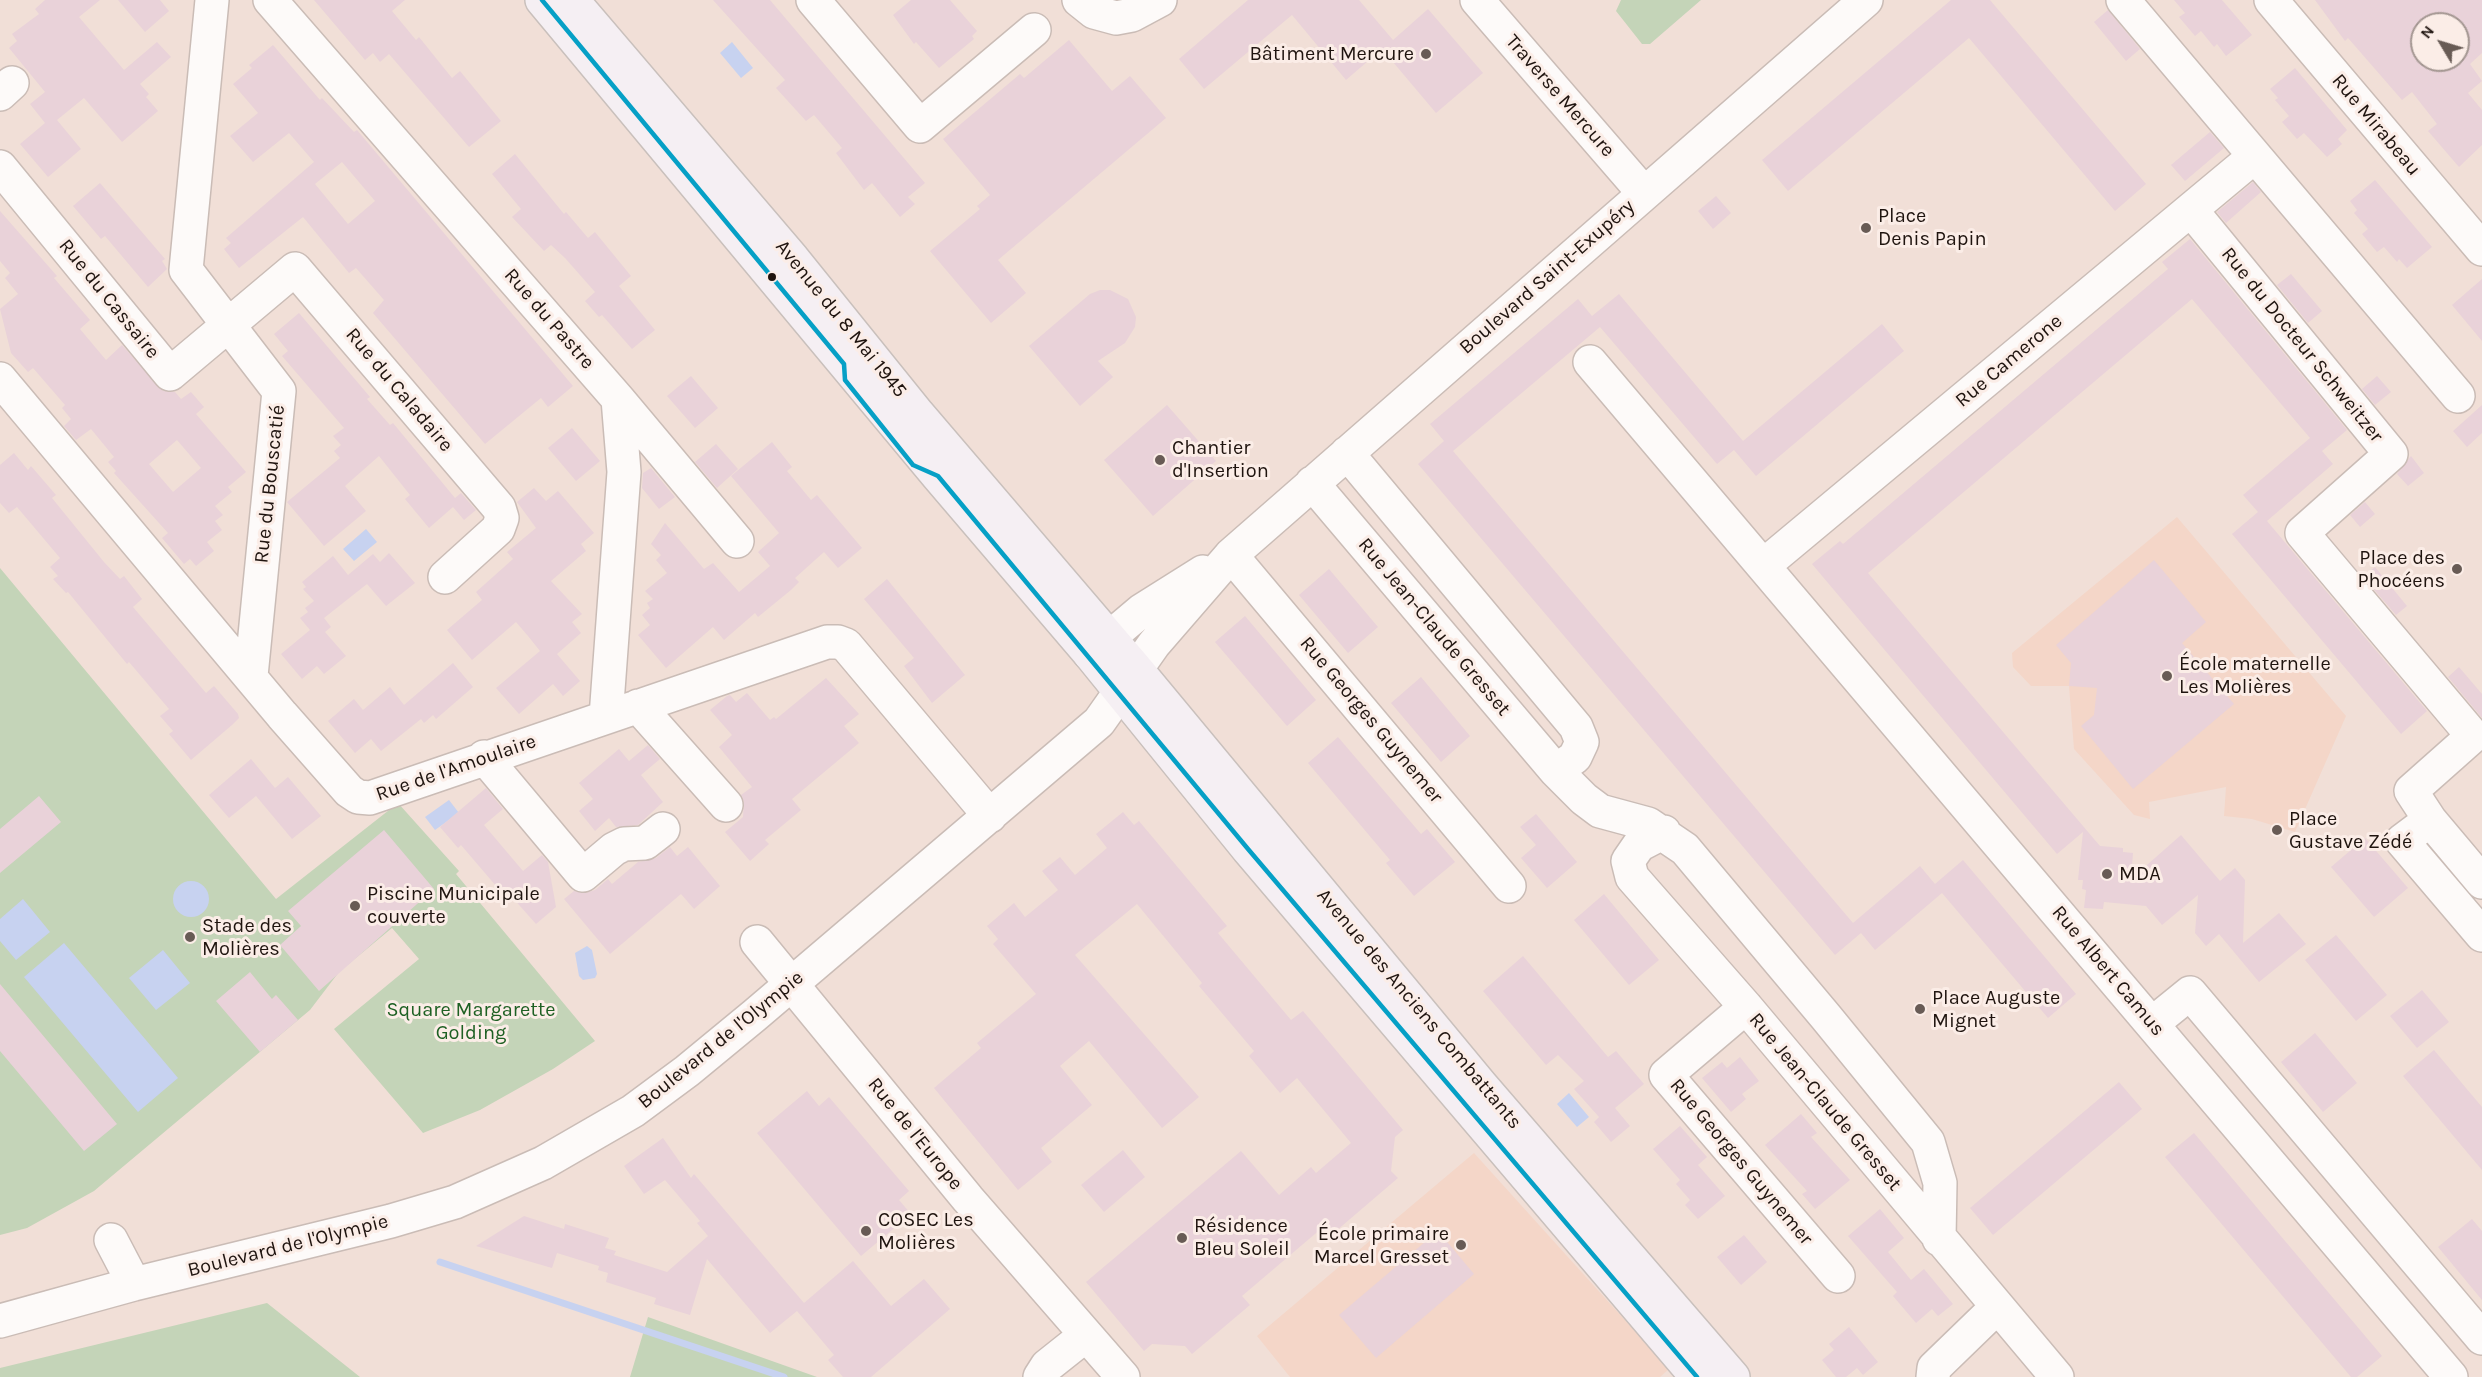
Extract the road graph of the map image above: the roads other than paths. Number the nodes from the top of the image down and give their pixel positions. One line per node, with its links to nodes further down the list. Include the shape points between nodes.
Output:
1 (212, 0): 18 (street, Rue du Bouscatié, via 186,270)
2 (270, 0): 22 (street, Rue du Pastre)
3 (542, 0): 29 (main road, Avenue du 8 Mai 1945, via 938,476)
4 (572, 0): 29 (main road, Avenue du 8 Mai 1945, via 785,250)
5 (813, 0): 12 (street, via 920,126)
6 (1079, 0): 7 (street, via 1094,12 1116,18 1142,11)
7 (1160, 0)
8 (1477, 0): 15 (street, Traverse Mercure)
9 (1866, 0): 15 (street, Boulevard Saint-Exupéry)
10 (2123, 0): 13 (street)
11 (2271, 0): 17 (street, Rue Mirabeau)
12 (1034, 30)
13 (2255, 156): 16 (street, Rue Camerone); 21 (street)
14 (0, 167): 18 (street, Rue du Cassaire, via 170,374)
15 (1643, 192): 23 (street, Boulevard Saint-Exupéry)
16 (2191, 210): 27 (street, Rue Camerone); 38 (street, Rue du Docteur Schweitzer, via 2391,454 2302,533 2473,736 2411,791)
17 (2482, 249)
18 (226, 326): 28 (street, Rue du Caladaire, via 296,269 499,508 502,518 498,529); 30 (street, Rue du Bouscatié, via 279,391)
19 (1590, 362): 27 (street, Rue Albert Camus)
20 (0, 379): 30 (street, Rue de l'Amoulaire)
21 (2458, 396)
22 (618, 399): 25 (street, Rue du Pastre); 33 (street, via 624,472)
23 (1347, 453): 24 (street, Boulevard Saint-Exupéry); 35 (street, via 1576,727 1582,742 1575,757)
24 (1312, 483): 26 (street, Boulevard Saint-Exupéry); 35 (street, Rue Jean-Claude Gresset)
25 (737, 541)
26 (1231, 555): 29 (street, Boulevard Saint-Exupéry, via 1150,604); 31 (street, Boulevard Saint-Exupéry, via 1154,644); 42 (street, Rue Georges Guynemer)
27 (1763, 566): 47 (street, Rue Albert Camus)
28 (445, 577)
29 (1099, 646): 31 (main road, Avenue des Anciens Combattants)
30 (251, 676): 34 (street, Rue de l'Amoulaire, via 349,790 364,799)
31 (1128, 681): 37 (street, Boulevard de l'Olympie, via 1099,722); 60 (main road, Avenue des Anciens Combattants, via 1255,858); 61 (main road, Avenue des Anciens Combattants)
32 (638, 706): 33 (street, Rue de l'Amoulaire); 36 (street); 37 (street, Rue de l'Amoulaire, via 827,642 838,642 846,645)
33 (606, 717): 34 (street, Rue de l'Amoulaire)
34 (484, 758): 39 (street, via 583,875 614,849 624,844 645,843)
35 (1556, 771): 40 (street, Rue Jean-Claude Gresset, via 1600,811)
36 (726, 805)
37 (990, 816): 45 (street, Boulevard de l'Olympie)
38 (2430, 820): 41 (street); 43 (street, via 2403,841)
39 (663, 829)
40 (1664, 832): 46 (street, Rue Jean-Claude Gresset, via 1639,845 1628,861 1632,877); 48 (street, Rue Jean-Claude Gresset, via 1684,849 1928,1142)
41 (2482, 882)
42 (1509, 886)
43 (2482, 935)
44 (757, 942): 45 (street, Rue de l'Europe)
45 (792, 984): 53 (street, Boulevard de l'Olympie, via 633,1111 514,1177 455,1202 391,1221); 56 (street, Rue de l'Europe, via 968,1199)
46 (1746, 1007): 49 (street, Rue Jean-Claude Gresset); 52 (street, Rue Georges Guynemer, via 1666,1075)
47 (2153, 1023): 57 (street, via 2190,993); 64 (street, Rue Albert Camus)
48 (1940, 1183): 49 (street, via 1917,1196); 50 (street, Rue Jean-Claude Gresset)
49 (1901, 1193): 50 (street, Rue Jean-Claude Gresset)
50 (1939, 1239): 54 (street, Rue Jean-Claude Gresset)
51 (111, 1240): 53 (street)
52 (1838, 1276)
53 (134, 1284): 55 (street, Boulevard de l'Olympie)
54 (1997, 1307): 62 (street, via 1934,1368); 63 (street, Rue Jean-Claude Gresset)
55 (0, 1322)
56 (1086, 1335): 58 (street, via 1047,1366); 59 (street, Rue de l'Europe)
57 (2482, 1338)
58 (1040, 1377)
59 (1123, 1377)
60 (1697, 1377)
61 (1733, 1377)
62 (1933, 1377)
63 (2057, 1377)
64 (2451, 1377)

